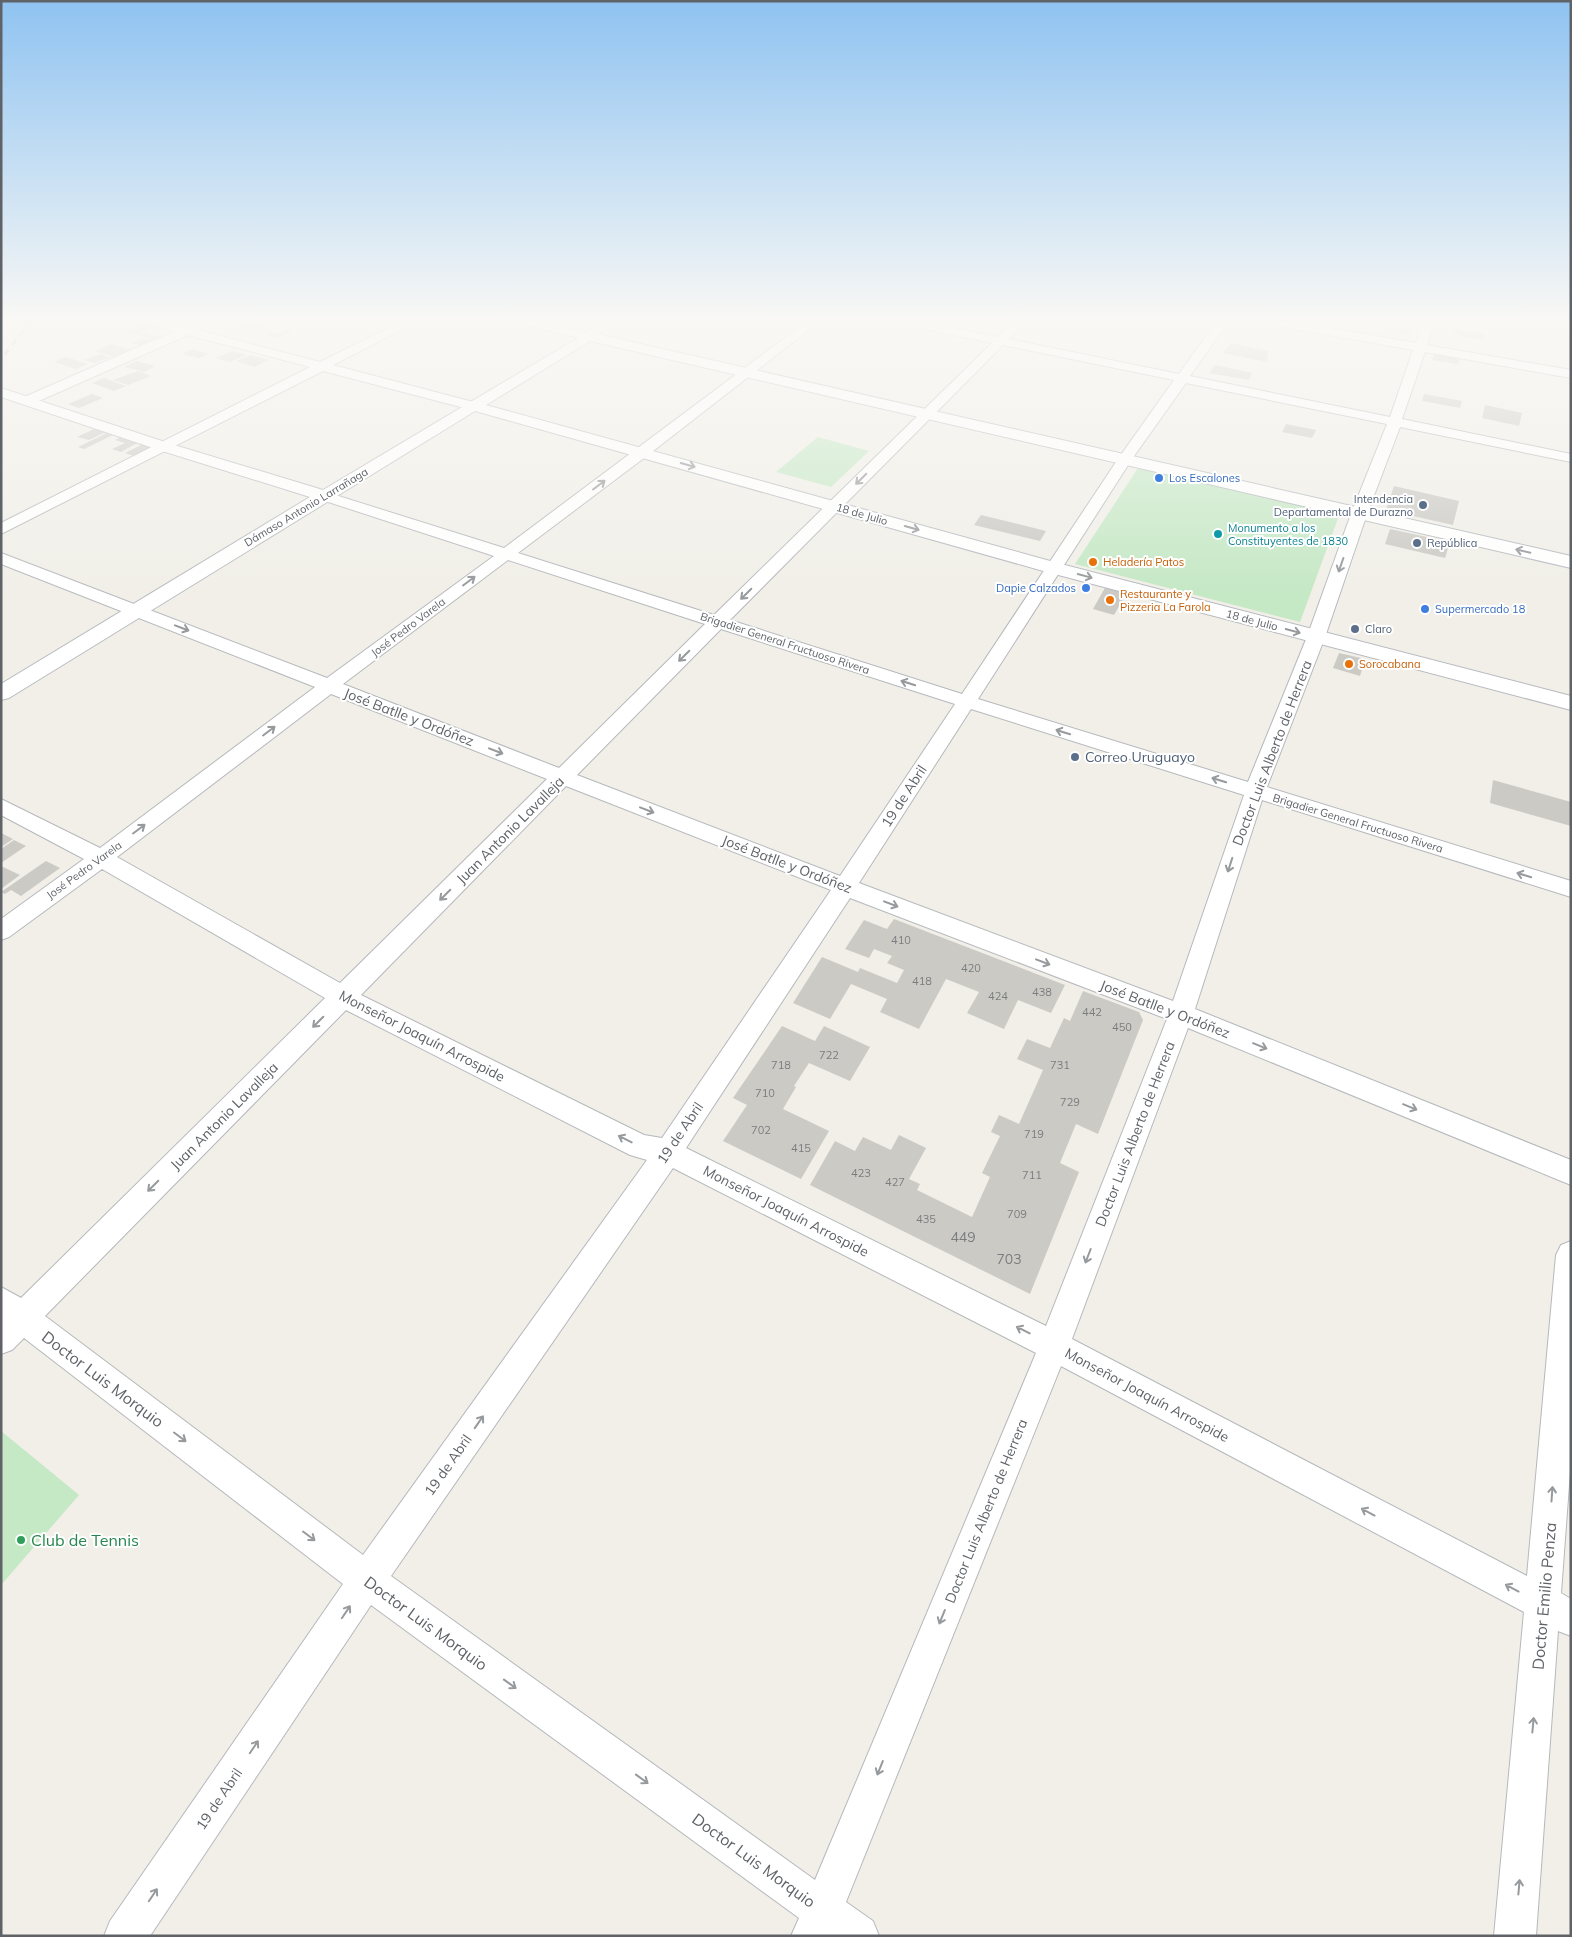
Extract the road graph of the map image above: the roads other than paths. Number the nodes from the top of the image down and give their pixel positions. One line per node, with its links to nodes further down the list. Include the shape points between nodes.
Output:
1 (61, 412): 12 (street, Brigadier General Fructuoso Rivera)
2 (232, 412): 12 (street)
3 (461, 412): 16 (street, Dámaso Antonio Larrañaga)
4 (496, 412): 13 (street, 18 de Julio)
5 (694, 412): 13 (street, José Pedro Varela)
6 (918, 412): 10 (street)
7 (1158, 412): 15 (street, 19 de Abril)
8 (1353, 412): 11 (street)
9 (1398, 412): 11 (street, Doctor Luis Alberto de Herrera)
10 (925, 414): 15 (street); 17 (street, Juan Antonio Lavalleja, one-way to 17)
11 (1395, 421): 14 (street); 18 (street, Doctor Luis Alberto de Herrera)
12 (165, 447): 16 (street, Brigadier General Fructuoso Rivera); 19 (street)
13 (643, 452): 17 (street, 18 de Julio, one-way to 17); 20 (street, José Pedro Varela, one-way to 13)
14 (1571, 458)
15 (1125, 459): 18 (street); 23 (street, 19 de Abril)
16 (324, 496): 20 (street, Brigadier General Fructuoso Rivera); 24 (street, Dámaso Antonio Larrañaga)
17 (834, 506): 23 (street, 18 de Julio, one-way to 23); 25 (street, Juan Antonio Lavalleja, one-way to 25)
18 (1359, 514): 22 (street, one-way to 18); 26 (street, Doctor Luis Alberto de Herrera, one-way to 26)
19 (1, 529)
20 (505, 555): 25 (street, Brigadier General Fructuoso Rivera); 27 (street, José Pedro Varela, one-way to 20)
21 (1, 558): 24 (street, José Batlle y Ordóñez)
22 (1571, 562)
23 (1054, 568): 26 (street, 18 de Julio, one-way to 26); 29 (street, 19 de Abril)
24 (136, 610): 27 (street, José Batlle y Ordóñez, one-way to 27); 28 (street, Dámaso Antonio Larrañaga)
25 (718, 622): 29 (street, Brigadier General Fructuoso Rivera, one-way to 25); 31 (street, Juan Antonio Lavalleja, one-way to 31)
26 (1316, 637): 30 (street, 18 de Julio); 32 (street, Doctor Luis Alberto de Herrera)
27 (329, 686): 31 (street, José Batlle y Ordóñez, one-way to 31); 34 (street, José Pedro Varela, one-way to 27)
28 (1, 693)
29 (965, 701): 32 (street, Brigadier General Fructuoso Rivera, one-way to 29); 35 (street, 19 de Abril)
30 (1571, 704)
31 (562, 777): 35 (street, José Batlle y Ordóñez, one-way to 35); 38 (street, Juan Antonio Lavalleja, one-way to 38)
32 (1255, 791): 36 (street, Brigadier General Fructuoso Rivera, one-way to 32); 39 (street, Doctor Luis Alberto de Herrera, one-way to 39)
33 (1, 806): 34 (street, Monseñor Joaquín Arrospide)
34 (101, 858): 37 (street, José Pedro Varela); 38 (street, Monseñor Joaquín Arrospide)
35 (845, 887): 39 (street, José Batlle y Ordóñez, one-way to 39); 40 (street, 19 de Abril)
36 (1571, 889)
37 (1, 931)
38 (343, 997): 40 (street, Monseñor Joaquín Arrospide, one-way to 38, via 640,1146); 43 (street, Juan Antonio Lavalleja, one-way to 43)
39 (1181, 1014): 41 (street, José Batlle y Ordóñez, one-way to 41); 44 (street, Doctor Luis Alberto de Herrera, one-way to 44)
40 (668, 1152): 44 (street, Monseñor Joaquín Arrospide, one-way to 40); 45 (street, 19 de Abril, one-way to 40)
41 (1571, 1173)
42 (1571, 1255): 46 (street, Doctor Emilio Penza, one-way to 42)
43 (8, 1319): 45 (street, Doctor Luis Morquio, one-way to 45)
44 (1054, 1346): 46 (street, Monseñor Joaquín Arrospide, one-way to 44); 47 (street, Doctor Luis Alberto de Herrera, one-way to 47)
45 (368, 1580): 47 (street, Doctor Luis Morquio, one-way to 47); 48 (street, 19 de Abril, one-way to 45)
46 (1557, 1611): 50 (street, Doctor Emilio Penza, one-way to 46)
47 (817, 1923): 49 (street, Doctor Luis Morquio)
48 (125, 1936)
49 (858, 1936)
50 (1515, 1936)

